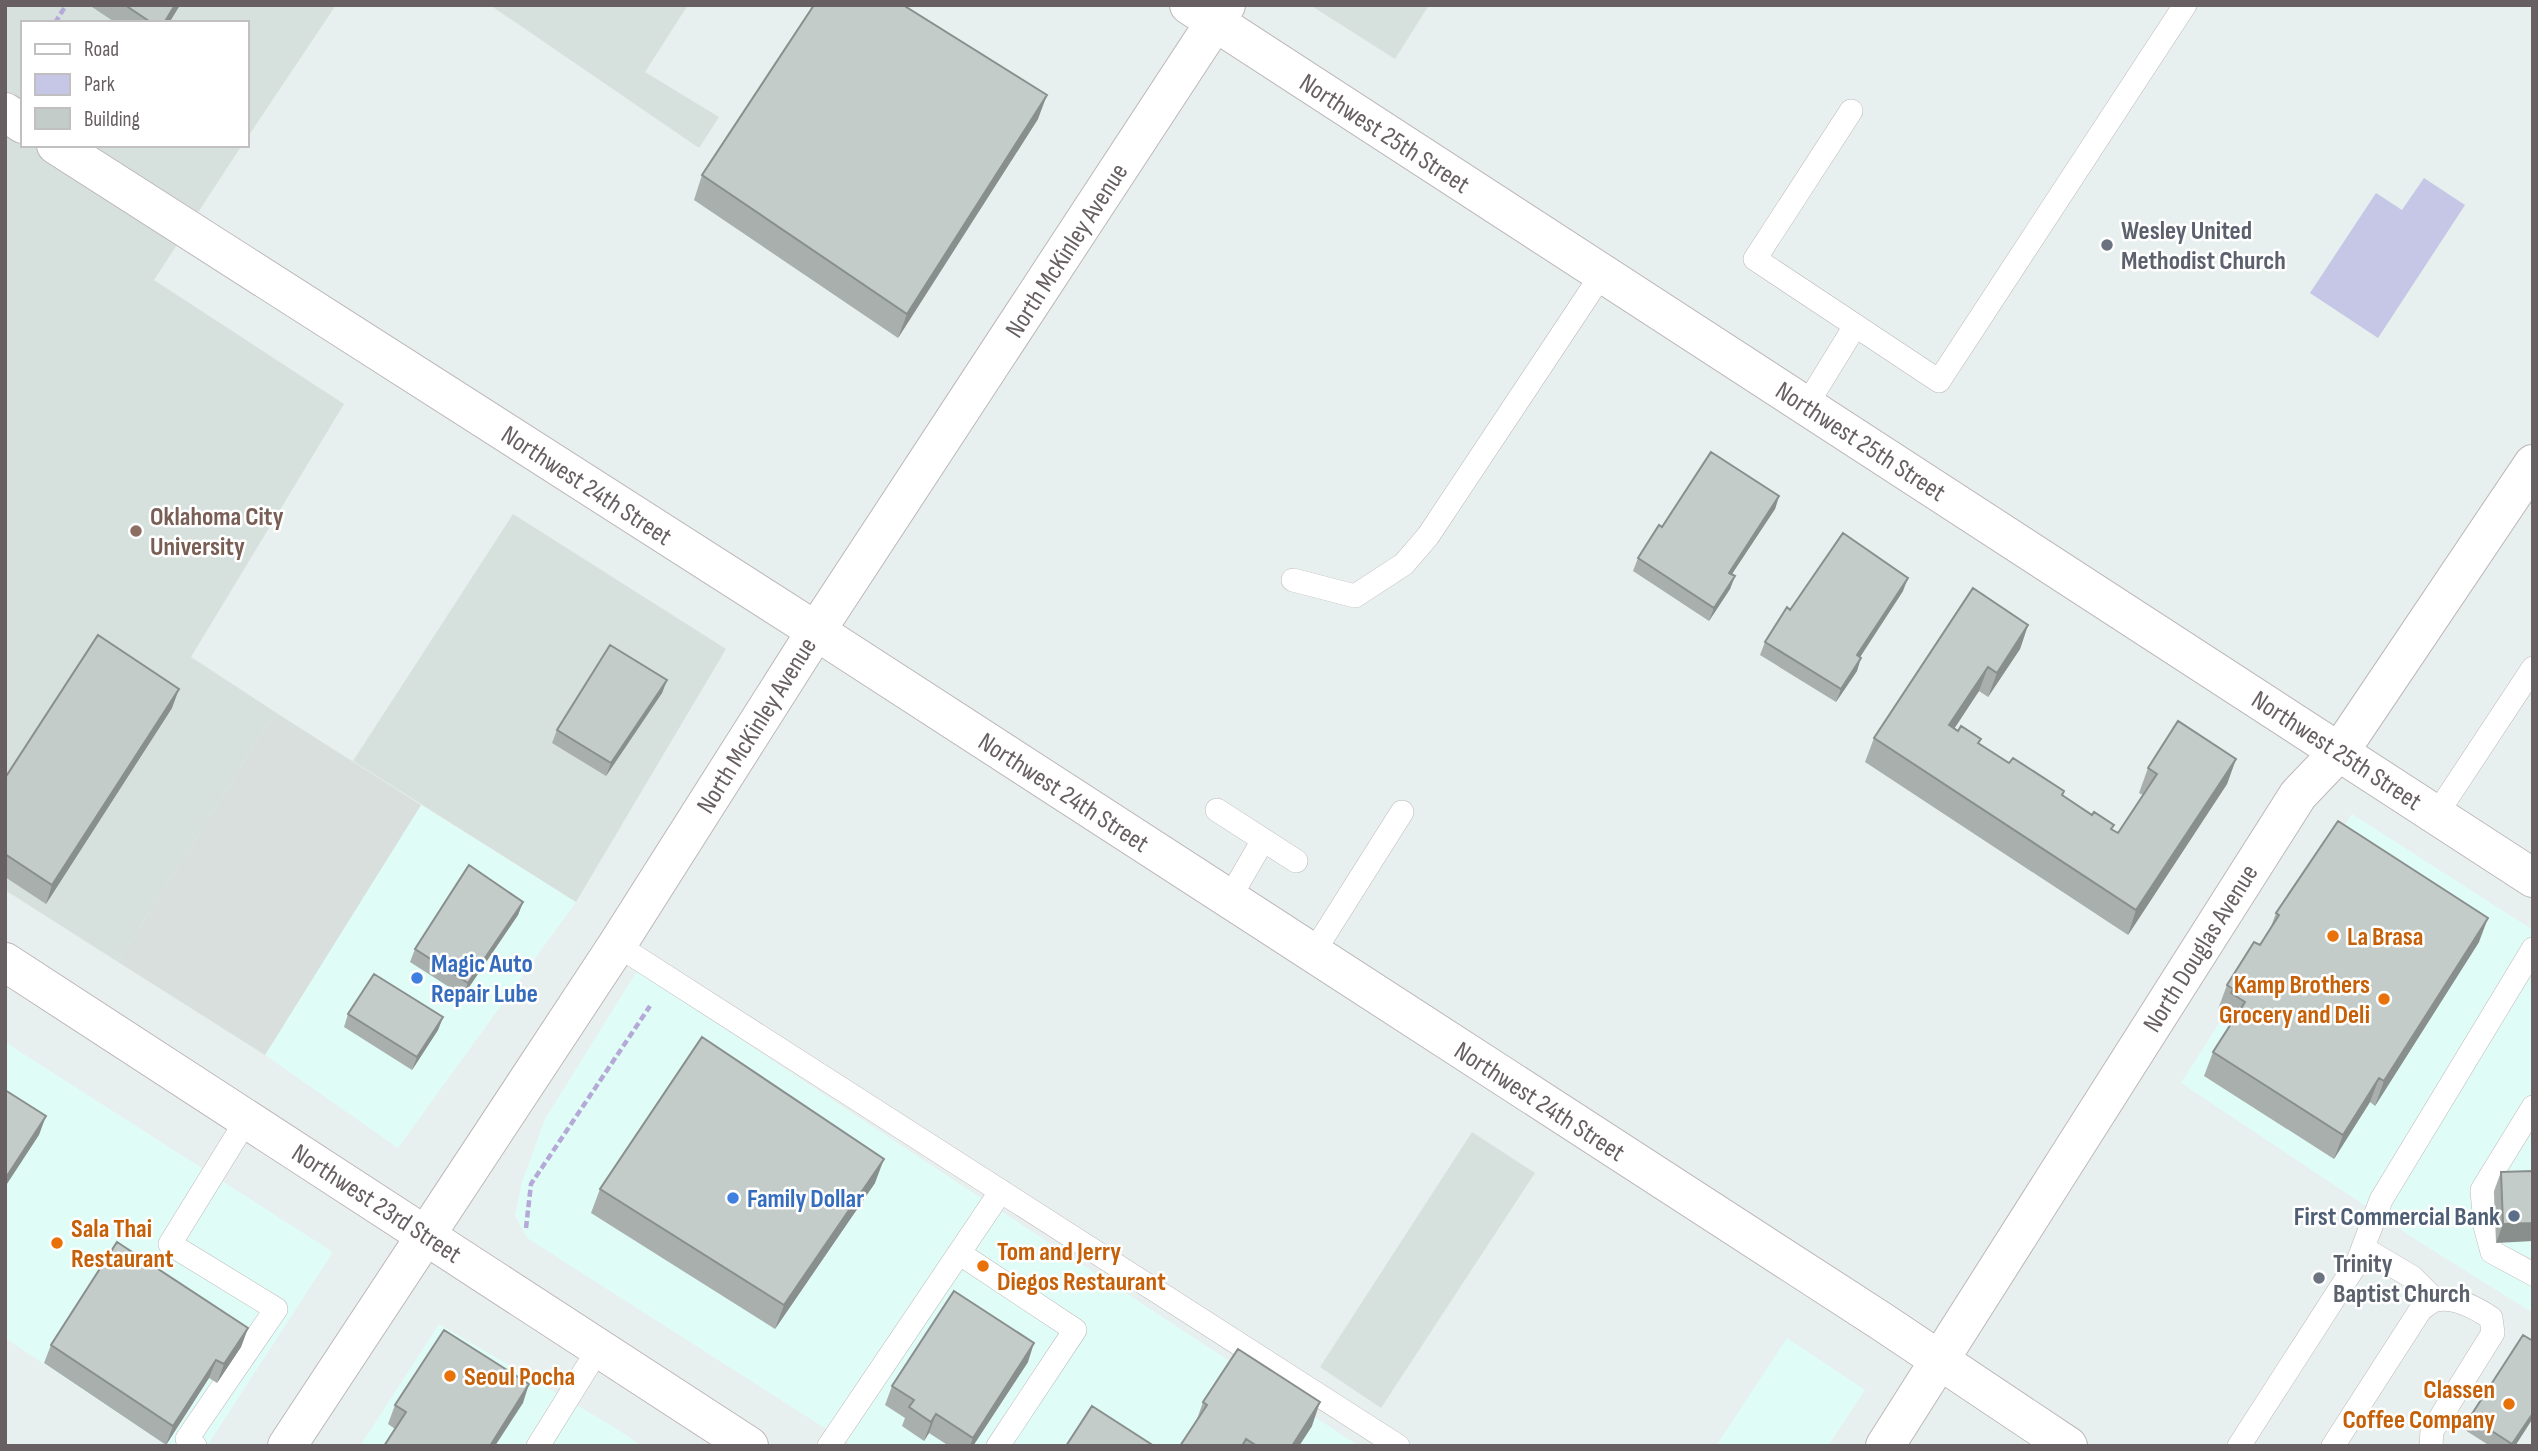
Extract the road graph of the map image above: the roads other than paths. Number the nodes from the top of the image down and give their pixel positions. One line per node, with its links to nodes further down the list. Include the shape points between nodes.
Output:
1 (2185, 5): 8 (lane, via 1940,381)
2 (1210, 11): 7 (street, Northwest 25th Street); 12 (street, North McKinley Avenue)
3 (1851, 111): 8 (lane, via 1755,259)
4 (5, 113): 5 (street)
5 (21, 123)
6 (60, 147): 12 (street, Northwest 24th Street)
7 (1602, 274): 9 (street, Northwest 25th Street); 11 (lane, via 1428,536 1404,564 1356,596)
8 (1855, 326): 9 (lane)
9 (1806, 405): 14 (street, Northwest 25th Street)
10 (2533, 464): 14 (street, North Douglas Avenue)
11 (1293, 580)
12 (816, 631): 21 (street, Northwest 24th Street); 22 (street, North McKinley Avenue)
13 (2533, 668): 17 (lane)
14 (2340, 751): 17 (street, Northwest 25th Street); 35 (street, North Douglas Avenue, via 2298,794)
15 (1217, 810): 18 (lane)
16 (1402, 812): 24 (lane)
17 (2436, 814): 20 (street, Northwest 25th Street)
18 (1263, 840): 19 (lane); 21 (lane)
19 (1296, 861)
20 (2533, 878)
21 (1229, 899): 24 (street, Northwest 24th Street)
22 (617, 945): 28 (lane); 29 (street, North McKinley Avenue)
23 (2533, 949): 30 (lane, via 2381,1200)
24 (1313, 953): 35 (street, Northwest 24th Street)
25 (7, 966): 27 (street, Northwest 23rd Street)
26 (2533, 1107): 32 (lane, via 2482,1190 2484,1226 2492,1252)
27 (247, 1119): 29 (street, Northwest 23rd Street); 36 (lane, via 170,1244 276,1309 187,1439)
28 (1001, 1191): 31 (lane); 42 (lane)
29 (426, 1235): 34 (street, Northwest 23rd Street); 37 (street, North McKinley Avenue)
30 (2363, 1248): 33 (lane, via 2412,1277); 45 (lane)
31 (959, 1254): 40 (lane); 41 (lane, via 1074,1330)
32 (2533, 1275)
33 (2435, 1300): 46 (lane, via 2421,1310); 47 (lane, via 2474,1306 2491,1318 2493,1333 2432,1431)
34 (599, 1348): 38 (lane); 39 (street, Northwest 23rd Street)
35 (1939, 1361): 43 (street, North Douglas Avenue); 44 (street, Northwest 24th Street)
36 (195, 1446)
37 (288, 1446)
38 (538, 1446)
39 (749, 1446)
40 (830, 1446)
41 (998, 1446)
42 (1398, 1446)
43 (1885, 1446)
44 (2068, 1446)
45 (2239, 1446)
46 (2333, 1446)
47 (2431, 1446)

